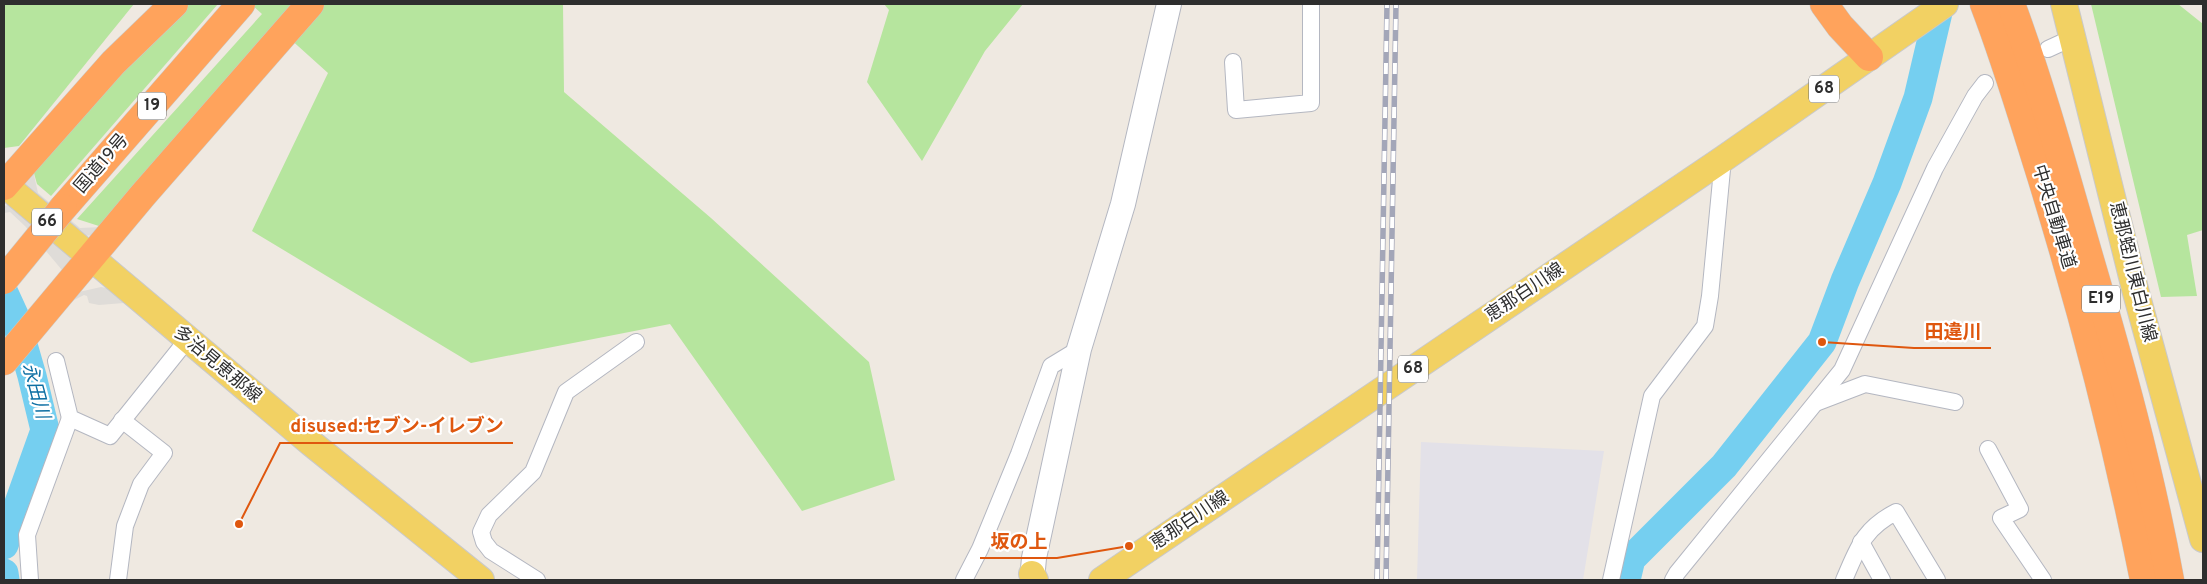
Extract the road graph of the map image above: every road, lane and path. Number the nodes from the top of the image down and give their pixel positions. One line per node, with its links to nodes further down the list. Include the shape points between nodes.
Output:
1 (174, 4): 20 (highway, via 113,63)
2 (229, 4): 21 (highway, 国道19号 / 19)
3 (241, 4): 21 (highway, 国道19号 / 19)
4 (310, 4): 22 (highway)
5 (1169, 4): 28 (street, via 1123,204)
6 (1311, 4): 17 (street, via 1311,103 1236,110)
7 (1824, 4): 16 (highway)
8 (1842, 4): 16 (highway)
9 (1968, 4): 13 (highway)
10 (1984, 4): 13 (highway, 中央自動車道 / E19)
11 (2064, 4): 14 (main road, 恵那蛭川東白川線)
12 (1935, 11): 16 (main road, 恵那白川線 / 68)
13 (2002, 23): 50 (highway, 中央自動車道 / E19, via 2021,111 2072,277 2123,475); 51 (highway, 中央自動車道 / E19, via 2073,202 2131,403)
14 (2074, 37): 15 (street); 35 (main road, 恵那蛭川東白川線, via 2135,289)
15 (2048, 49)
16 (1870, 57): 19 (main road, 恵那白川線 / 68)
17 (1233, 62)
18 (1985, 82): 31 (street, via 1935,168 1842,370)
19 (1723, 159): 44 (main road, 恵那白川線 / 68); 45 (street, via 1710,296 1704,326 1652,396)
20 (4, 185): 22 (main road, 多治見恵那線 / 66)
21 (60, 205): 23 (highway, 国道19号 / 19); 24 (highway, 国道19号 / 19, bridge)
22 (90, 259): 25 (main road, 多治見恵那線 / 66); 27 (highway)
23 (4, 267)
24 (4, 280)
25 (187, 340): 33 (street); 41 (main road, 多治見恵那線 / 66)
26 (636, 342): 42 (street, via 566,392 533,472 489,515 482,532 484,542 491,551)
27 (16, 346)
28 (1079, 349): 37 (street, via 1034,558); 43 (street, via 1051,366 1019,454)
29 (56, 361): 32 (street)
30 (1956, 402): 31 (street, via 1865,384)
31 (1816, 403): 38 (street)
32 (70, 418): 33 (street, via 110,436); 39 (street, via 27,535)
33 (122, 420): 40 (street, via 164,453 142,484 125,526)
34 (1988, 449): 49 (street, via 2020,509 2001,518)
35 (2203, 539)
36 (1861, 542): 46 (street); 47 (street); 48 (street, via 1879,521 1896,512)
37 (1033, 578)
38 (1676, 578)
39 (30, 580)
40 (118, 580)
41 (481, 580)
42 (537, 580)
43 (964, 580)
44 (1102, 580)
45 (1611, 580)
46 (1844, 580)
47 (1882, 580)
48 (1937, 580)
49 (2043, 580)
50 (2144, 580)
51 (2170, 580)

